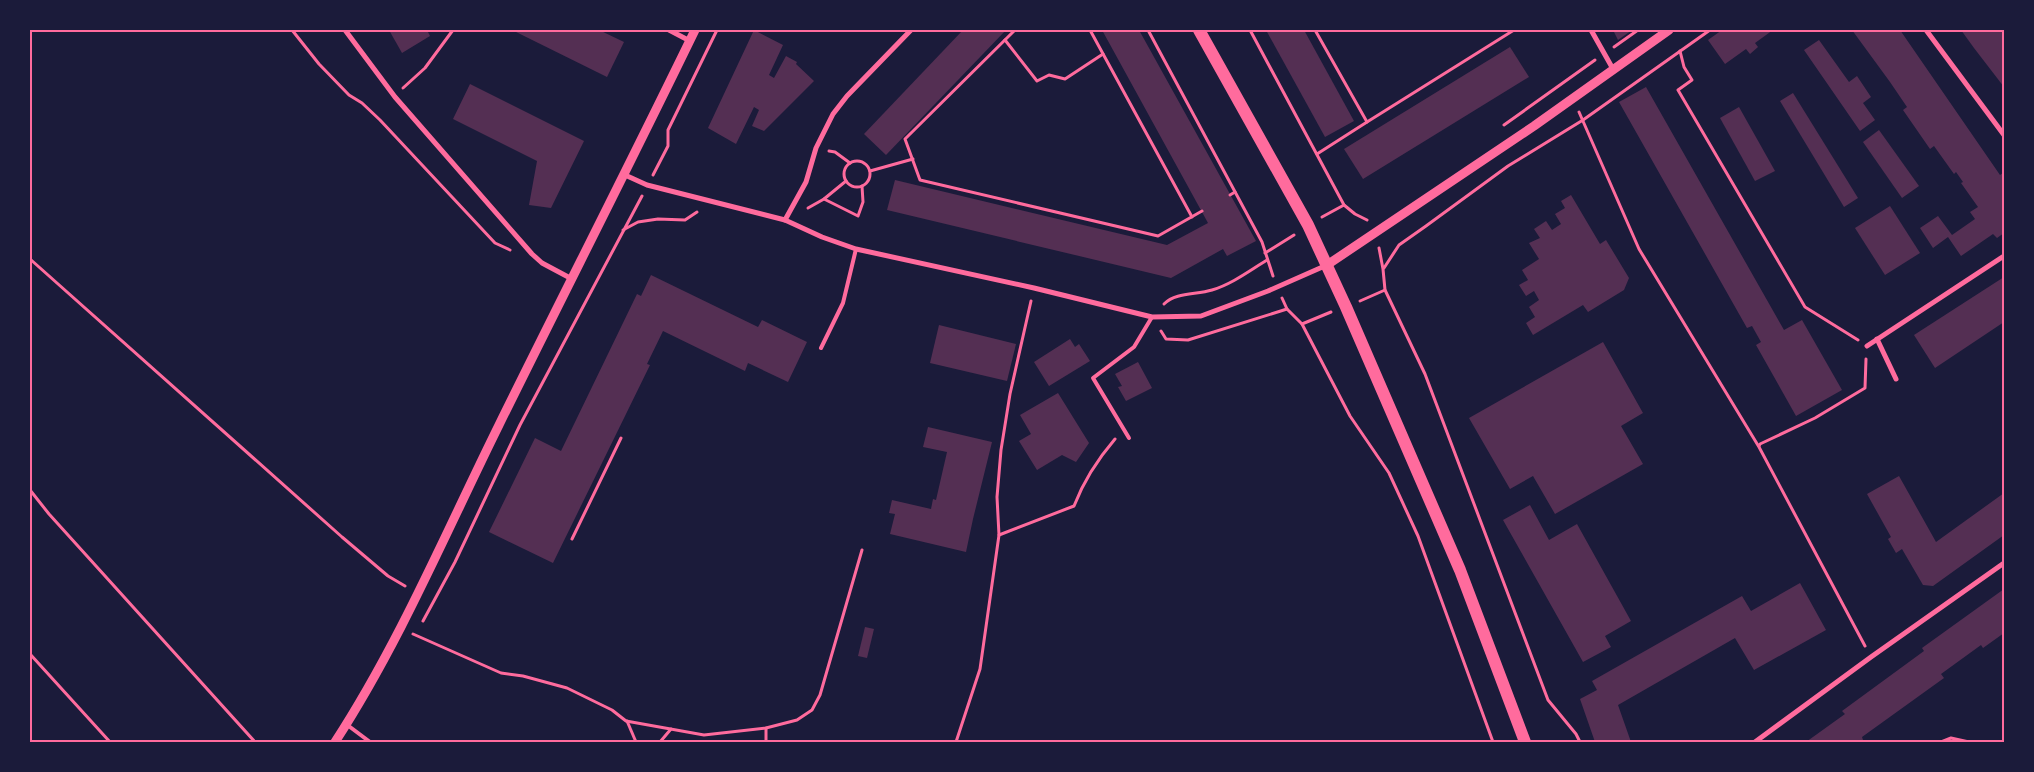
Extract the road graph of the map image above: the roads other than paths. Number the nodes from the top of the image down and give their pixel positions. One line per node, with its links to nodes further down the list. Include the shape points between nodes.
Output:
1 (345, 30): 17 (street, via 395,97 532,254)
2 (669, 30): 9 (street)
3 (696, 30): 9 (street)
4 (911, 30): 13 (street, via 833,114 816,148 806,182)
5 (1199, 30): 16 (main road)
6 (1591, 30): 10 (street)
7 (1669, 30): 10 (street)
8 (1926, 30): 11 (street)
9 (690, 41): 12 (street)
10 (1613, 69): 16 (street)
11 (2004, 135)
12 (625, 174): 13 (street, via 647,185); 17 (street)
13 (785, 220): 14 (street)
14 (856, 249): 18 (street); 21 (lane, via 843,304)
15 (2004, 256): 19 (street)
16 (1327, 266): 18 (street, via 1200,316); 28 (main road, via 1460,570)
17 (573, 280): 25 (street, via 401,629)
18 (1152, 317): 23 (lane, via 1134,347 1093,378)
19 (1877, 340): 20 (street); 22 (street)
20 (1867, 346)
21 (821, 348)
22 (1896, 379)
23 (1129, 438)
24 (2004, 563): 29 (street)
25 (346, 724): 26 (street); 27 (lane)
26 (335, 742)
27 (370, 742)
28 (1525, 742)
29 (1755, 742)

